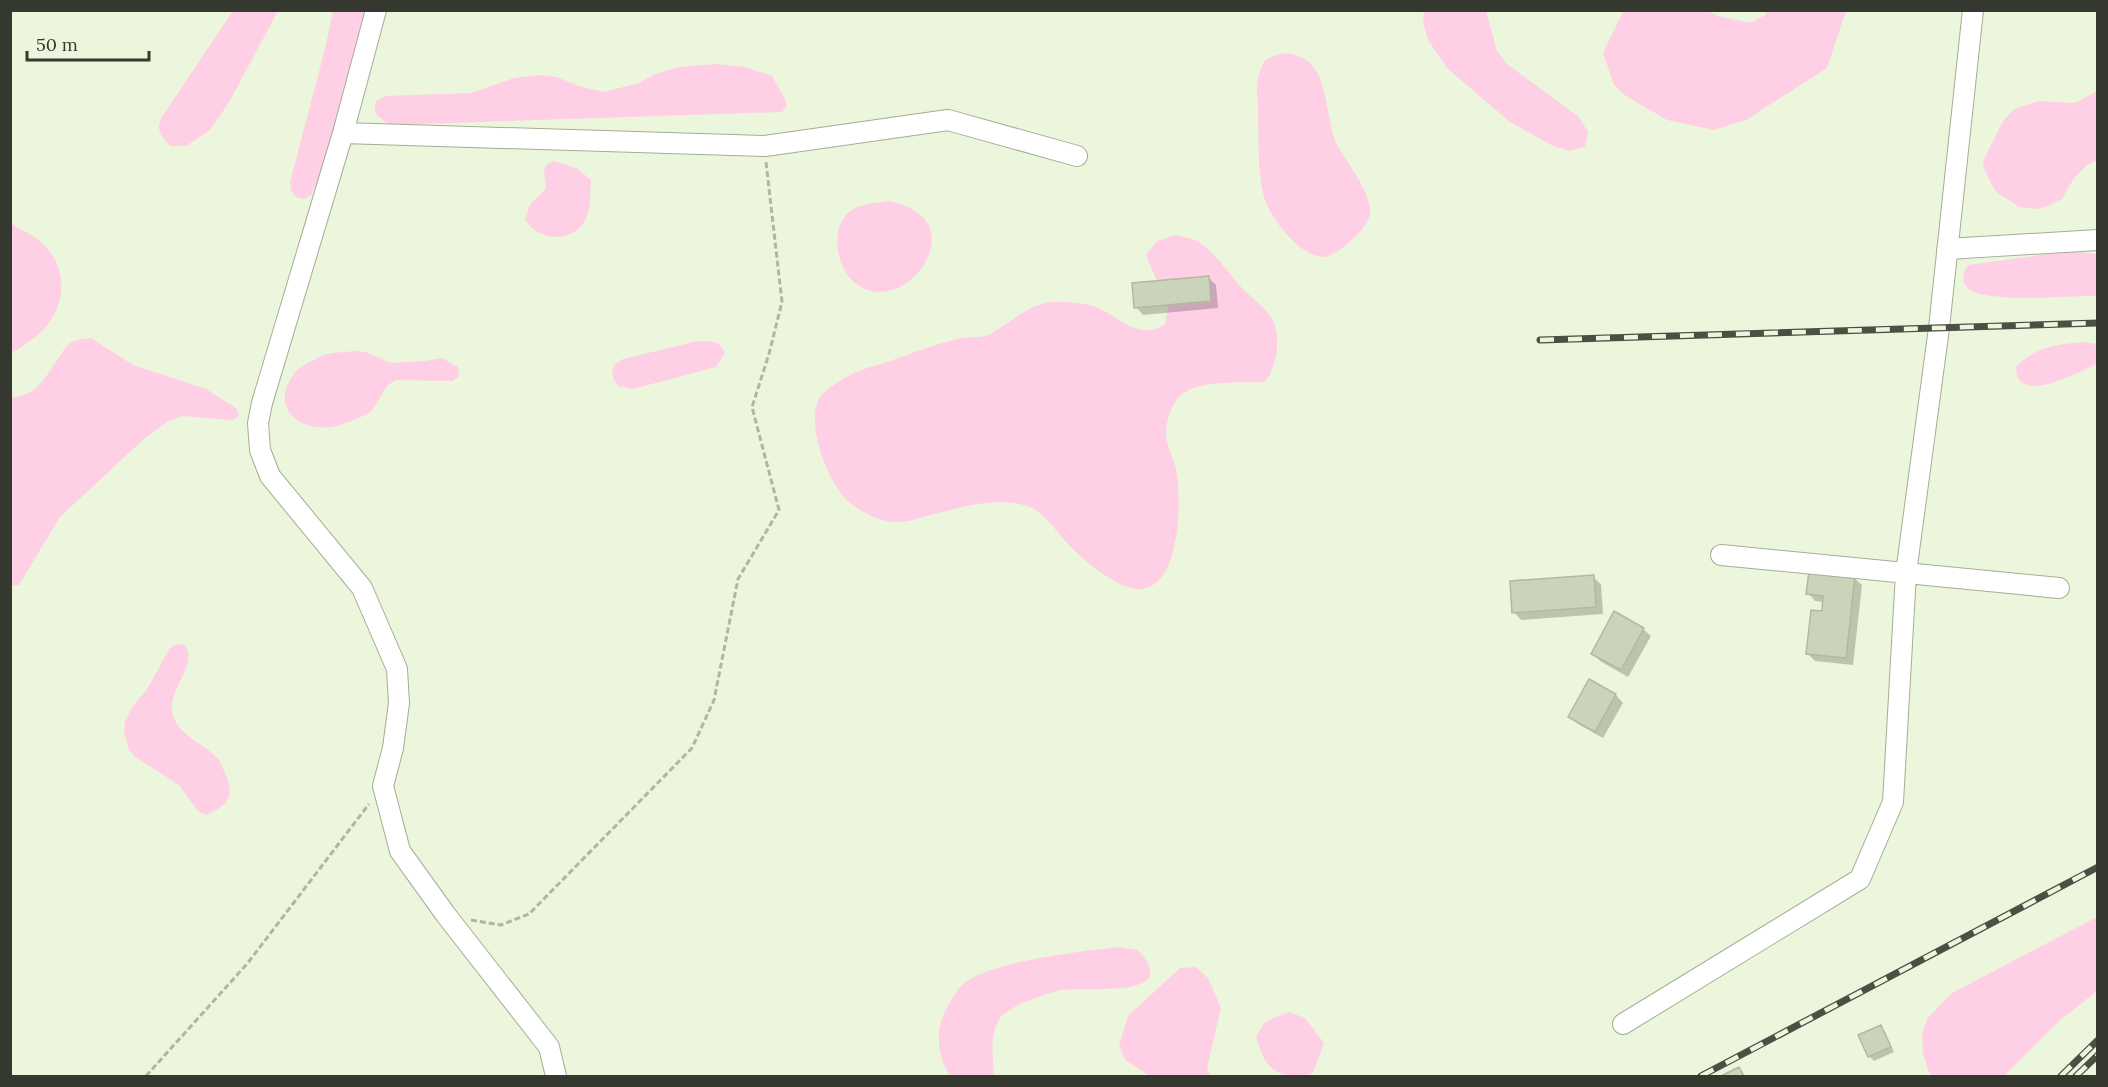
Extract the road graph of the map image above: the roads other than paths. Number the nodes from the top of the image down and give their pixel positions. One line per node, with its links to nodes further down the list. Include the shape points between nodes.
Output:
1 (376, 10): 3 (street)
2 (1973, 10): 6 (street)
3 (343, 133): 4 (street, via 765,147 948,120); 11 (street, via 262,403 258,423 260,450 270,476 362,588 397,669 399,703 383,786 400,851 549,1047)
4 (1077, 156)
5 (2097, 240): 6 (street)
6 (1947, 249): 8 (street)
7 (1721, 555): 8 (street)
8 (1906, 573): 9 (street); 10 (street, via 1893,802 1860,879)
9 (2059, 588)
10 (1623, 1024)
11 (556, 1077)

